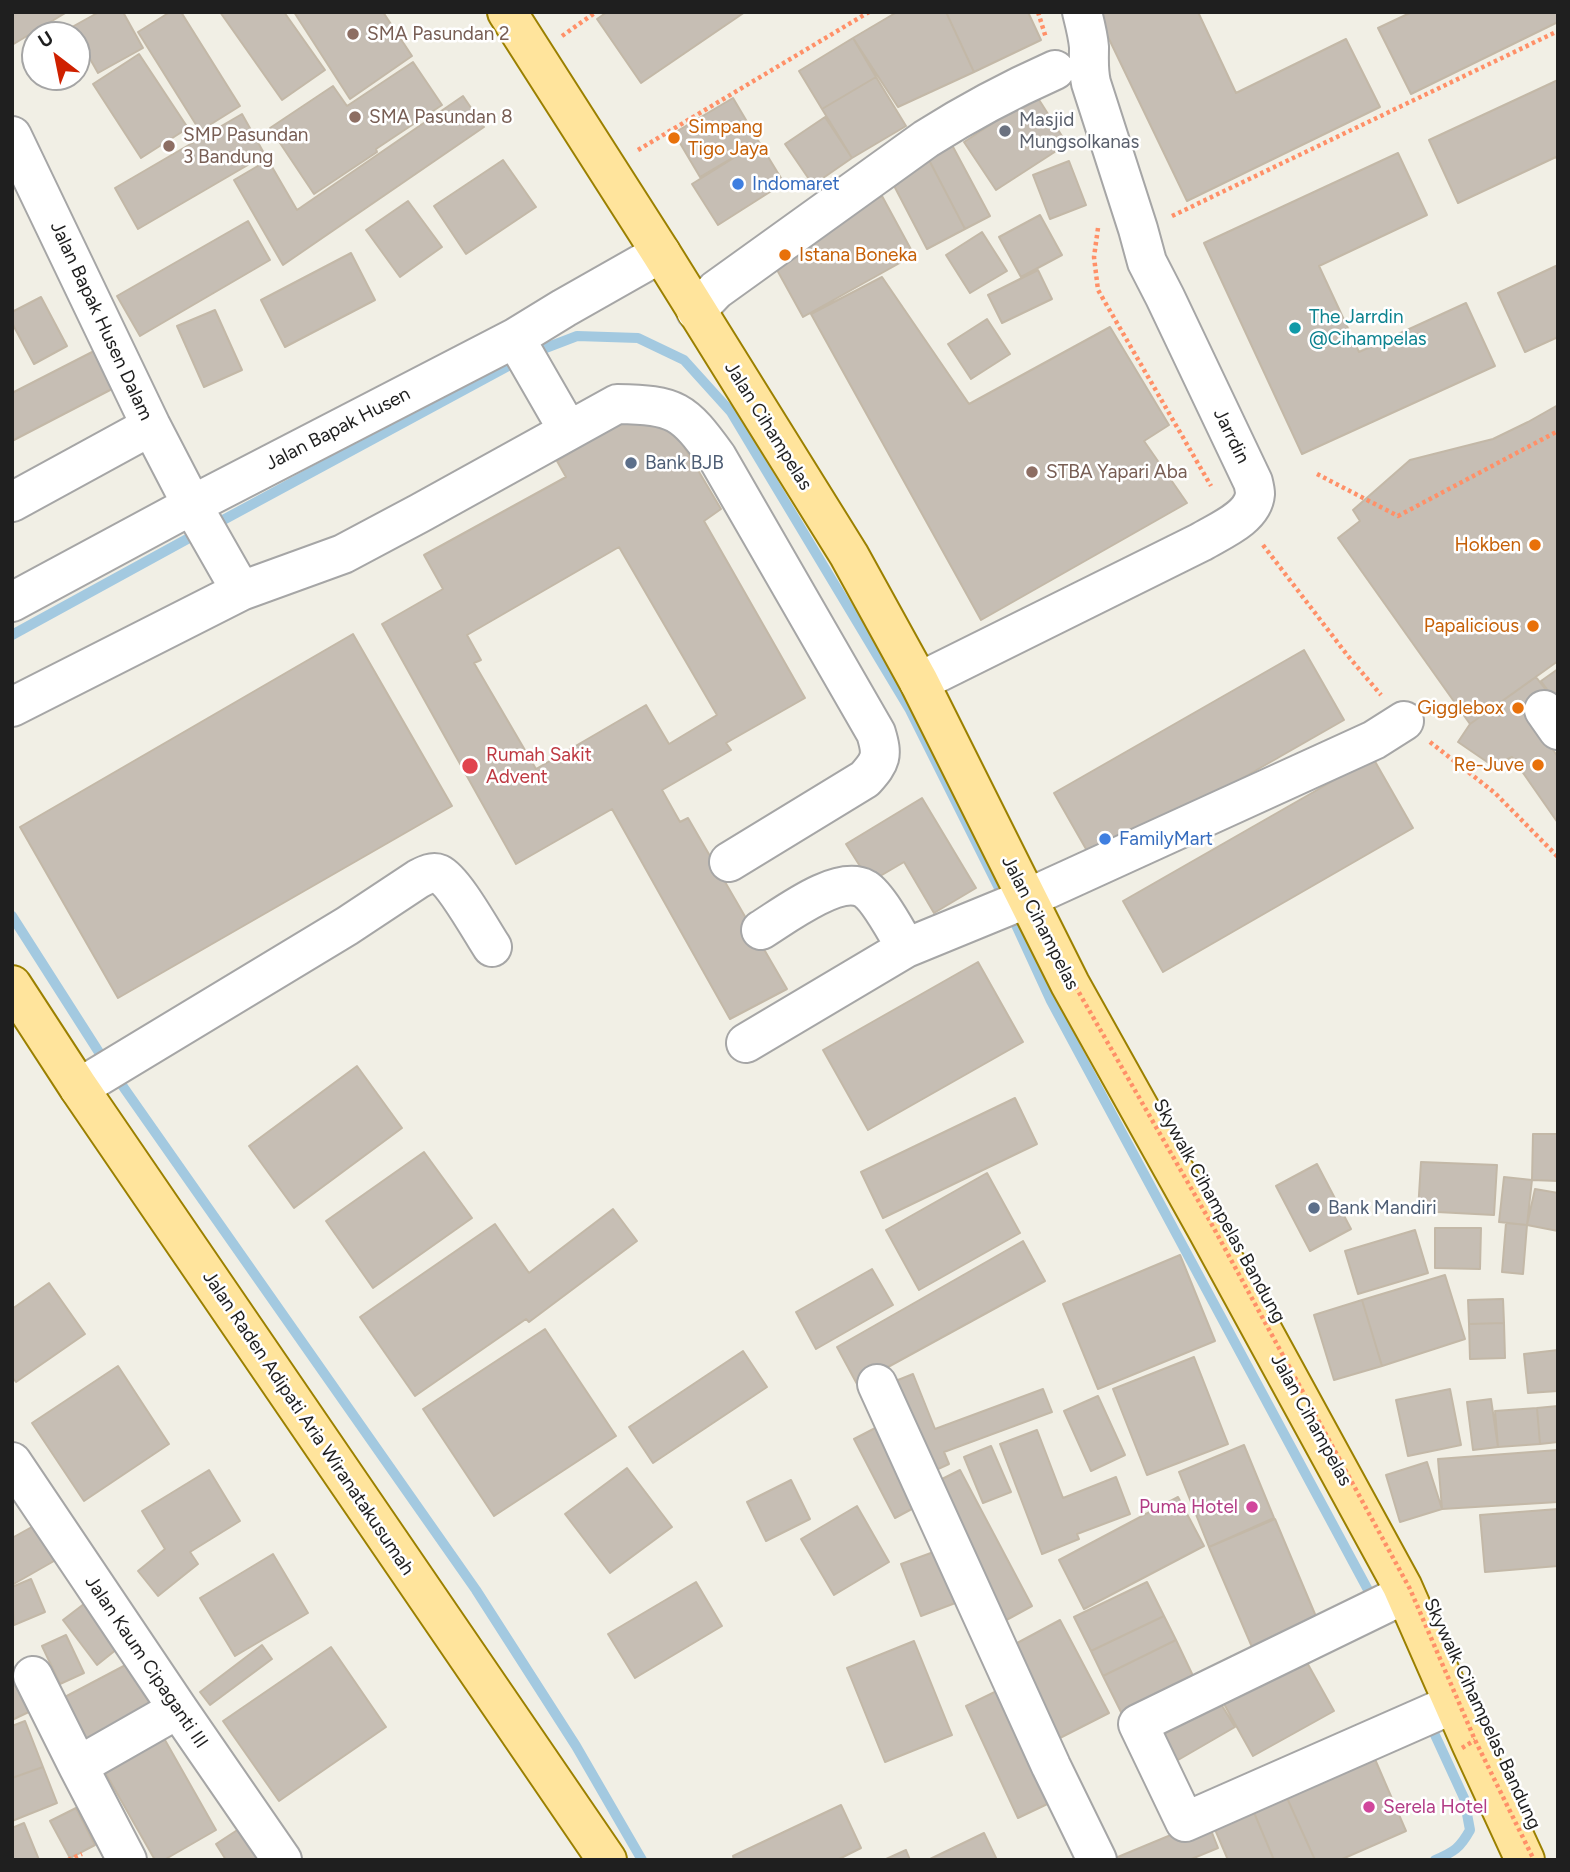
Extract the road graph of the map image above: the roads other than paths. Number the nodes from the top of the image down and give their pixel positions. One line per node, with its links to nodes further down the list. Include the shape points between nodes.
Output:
1 (507, 12): 5 (main road, Jalan Cihampelas)
2 (1082, 12): 14 (street, Jarrdin, via 1091,83 1147,262 1255,494 1241,517 1201,542)
3 (1055, 70): 6 (street, via 926,139 716,290)
4 (12, 136): 8 (street, Jalan Bapak Husen Dalam)
5 (661, 253): 6 (main road, Jalan Cihampelas); 7 (street, Jalan Bapak Husen)
6 (696, 310): 14 (main road, Jalan Cihampelas, via 849,555)
7 (515, 338): 9 (street); 11 (street, Jalan Bapak Husen)
8 (151, 426): 10 (street); 11 (street, Jalan Bapak Husen Dalam)
9 (568, 430): 12 (street, via 343,554); 17 (street, via 617,404 675,411 696,428 876,733 881,750 878,765 865,779)
10 (12, 502)
11 (192, 505): 12 (street, Jalan Bapak Husen Dalam); 13 (street, Jalan Bapak Husen)
12 (241, 591): 15 (street)
13 (12, 601)
14 (919, 682): 18 (main road, Jalan Cihampelas)
15 (12, 706)
16 (1404, 721): 18 (street, via 1374,740)
17 (729, 862)
18 (1028, 898): 21 (street); 27 (main road, Jalan Cihampelas, via 1070,984)
19 (761, 930): 21 (street, via 814,898 850,886 865,889 875,898)
20 (492, 947): 24 (street, via 449,882 439,874 429,874)
21 (906, 948): 23 (street)
22 (12, 985): 24 (main road, Jalan Raden Adipati Aria Wiranatakusumah)
23 (746, 1042)
24 (79, 1088): 34 (main road, Jalan Raden Adipati Aria Wiranatakusumah)
25 (877, 1384): 35 (street)
26 (12, 1462): 30 (street, Jalan Kaum Cipaganti III)
27 (1405, 1594): 29 (main road, Jalan Cihampelas); 29 (street, via 1138,1724 1185,1822)
28 (33, 1676): 31 (street)
29 (1453, 1704): 36 (main road, Jalan Cihampelas)
30 (178, 1709): 31 (street); 33 (street, Jalan Kaum Cipaganti III)
31 (78, 1766): 32 (street)
32 (127, 1860)
33 (282, 1860)
34 (607, 1860)
35 (1097, 1860)
36 (1525, 1860)

